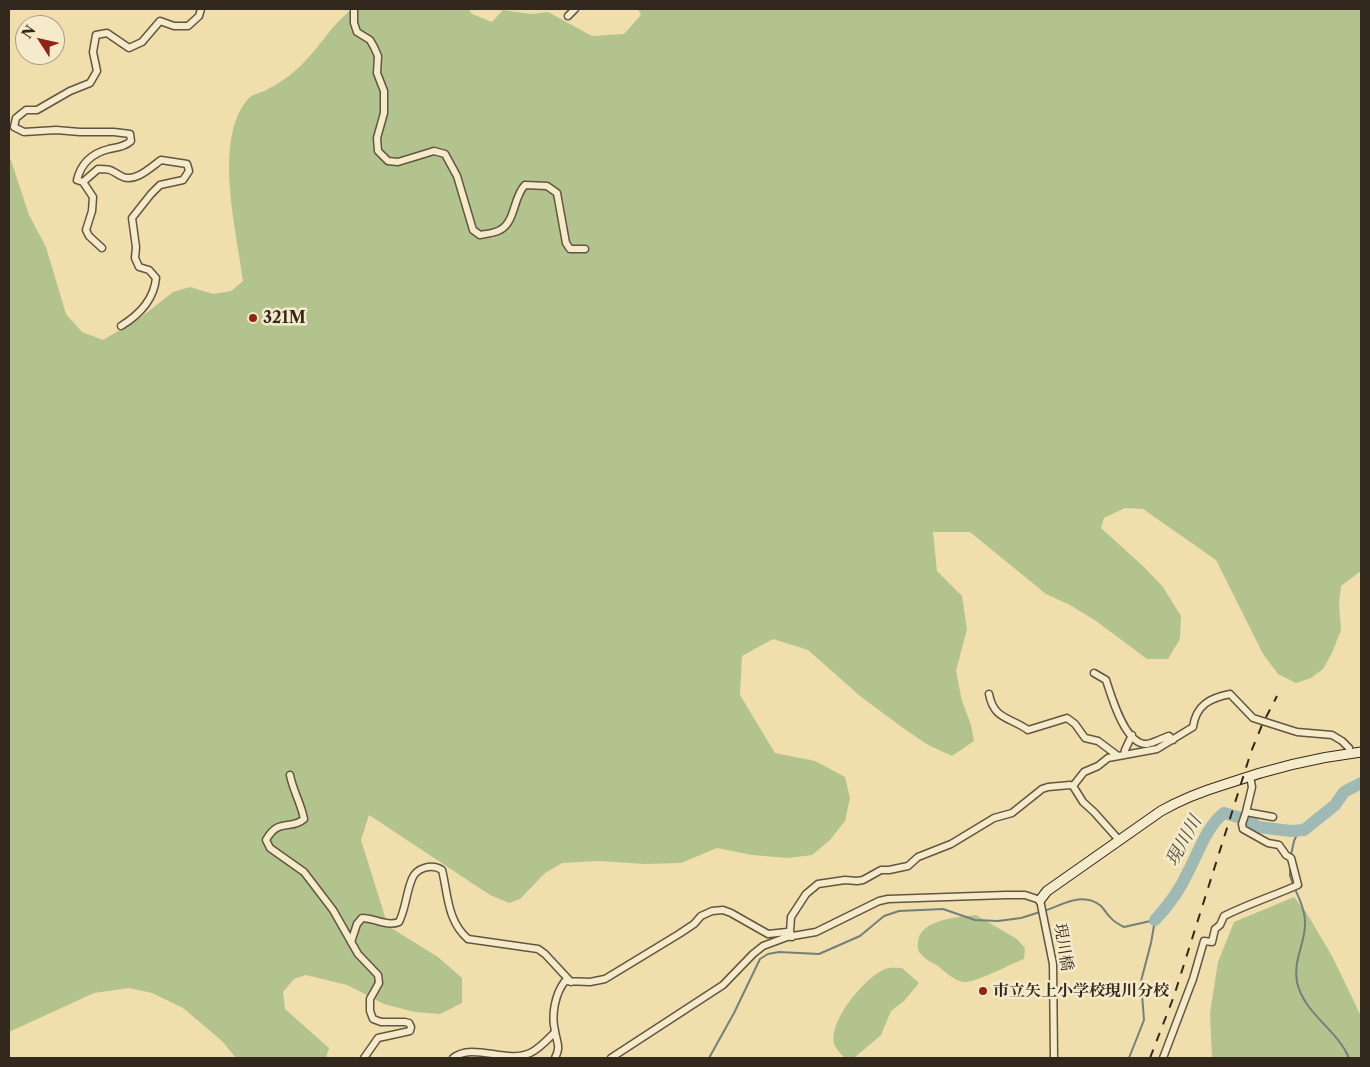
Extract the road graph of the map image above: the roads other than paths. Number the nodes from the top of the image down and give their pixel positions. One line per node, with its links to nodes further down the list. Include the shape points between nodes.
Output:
1 (201, 9): 5 (street, via 188,26 160,21 142,42 129,48 107,33 96,35 93,52 97,71 90,83 37,110 26,110 16,118 14,127 24,132 56,130 130,134 131,141 125,146 90,158 80,170 77,180)
2 (354, 9): 7 (street, via 357,32 370,40 378,56 377,73 384,91 378,151 388,161 398,162 434,151 445,154 457,176 473,230 480,235 499,231 508,223 520,189 526,184 547,186 557,193 566,243 570,249)
3 (575, 9): 4 (street)
4 (568, 16)
5 (83, 182): 6 (street, via 93,196 86,230); 8 (street, via 98,169 111,169 123,178 135,177 161,160 187,164 189,171 183,180 160,185 132,218 139,267 150,270 156,278 150,299 134,318)
6 (102, 248)
7 (586, 249)
8 (121, 326)
9 (1094, 673): 11 (street, via 1106,680 1117,716)
10 (989, 694): 15 (street, via 994,711 1028,730 1068,718 1086,738 1098,741)
11 (1132, 736): 12 (street, via 1146,744 1169,736); 15 (street)
12 (1173, 740): 14 (street, via 1193,728 1207,701 1230,694 1254,718 1297,732 1332,735 1349,748); 15 (street, via 1148,752)
13 (1361, 752): 14 (street)
14 (1350, 754): 17 (street, via 1297,762)
15 (1121, 756): 18 (street, via 1108,758 1084,772)
16 (290, 775): 24 (street, via 304,818 300,822 277,827 266,840 270,848 304,872 333,910)
17 (1250, 776): 19 (street, via 1252,787); 21 (street, via 1176,802)
18 (1073, 786): 21 (street, via 1082,802); 23 (street, via 1042,789 1012,813 994,818 951,844 918,857 908,866 881,870 863,880 818,884 806,894 791,917)
19 (1246, 812): 20 (street); 32 (street, via 1243,829 1279,845 1289,856 1298,885 1224,916 1214,930 1212,942 1204,941)
20 (1273, 817)
21 (1119, 840): 22 (street, via 1048,891)
22 (1041, 903): 23 (street, via 1025,895 888,899 816,932); 31 (street, 現川橋, via 1053,964)
23 (790, 937): 25 (street, via 787,932 768,934 723,910 712,911 605,978); 30 (street, via 763,946 723,985)
24 (351, 942): 25 (street, via 362,918 392,924 399,922 412,878 420,870 437,866 442,870 454,921 468,939 538,949); 27 (street, via 378,975 379,984 370,1000 374,1019 405,1022 411,1027 410,1030 378,1038)
25 (572, 982): 26 (street, via 565,981 559,989 554,1010)
26 (555, 1032): 28 (street, via 530,1054 513,1056 470,1052); 29 (street, via 559,1050)
27 (364, 1058)
28 (453, 1058)
29 (555, 1058)
30 (611, 1058)
31 (1054, 1058)
32 (1163, 1058)

